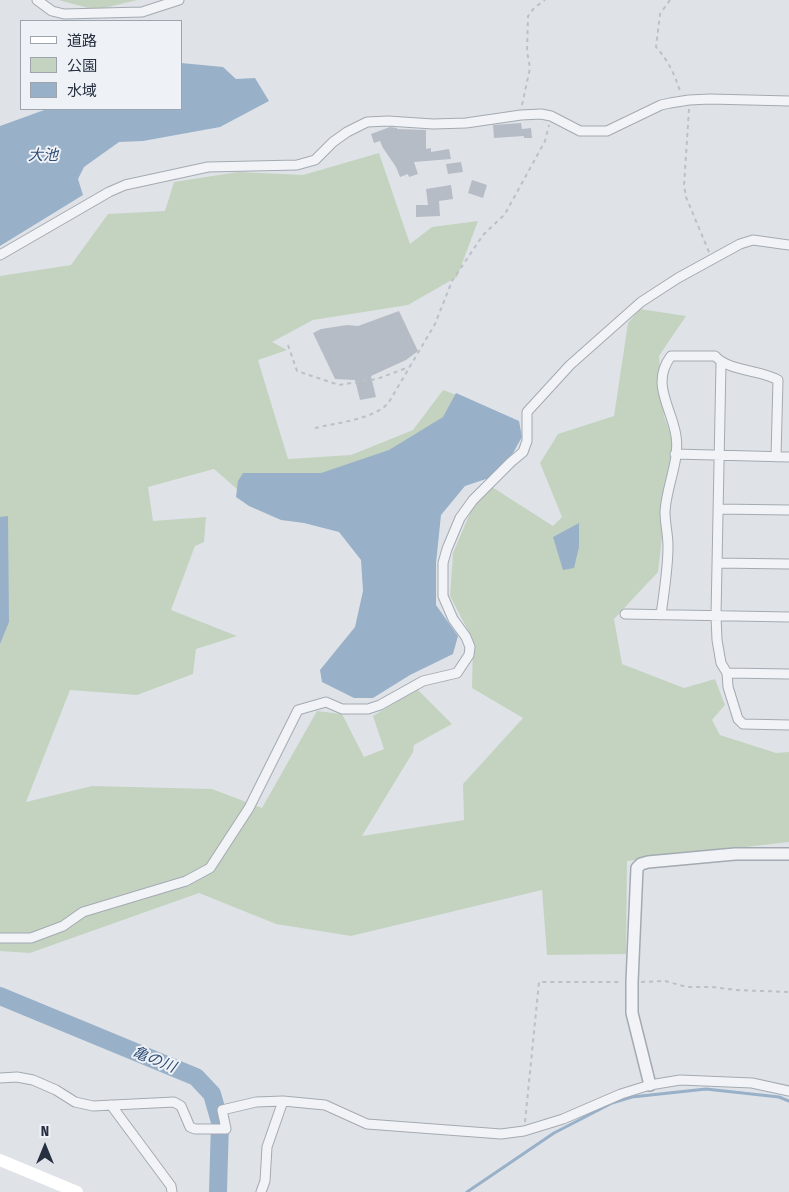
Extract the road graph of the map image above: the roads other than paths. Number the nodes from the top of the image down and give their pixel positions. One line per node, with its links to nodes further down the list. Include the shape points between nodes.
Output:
1 (37, 0): 2 (street, via 52,11 64,14 142,12)
2 (178, 0)
3 (789, 101): 5 (street, via 686,100 660,105 607,131 580,131 541,114 466,123 367,122 346,132 315,160 297,165 208,167 125,185)
4 (789, 245): 23 (street, via 753,240 740,244 640,302 570,365 527,412 527,441 523,452 472,500 447,548 443,563 443,596 470,647 469,655 457,673 423,681 368,709 342,709 326,702 298,710 248,808 210,868 186,881 83,912 63,926 31,938)
5 (0, 254)
6 (721, 363): 7 (street, via 715,356 671,356 665,363 662,386 676,438); 8 (street); 9 (street, via 770,375 778,380)
7 (675, 454): 8 (street); 16 (street, via 665,511 668,547)
8 (719, 456): 9 (street); 11 (street)
9 (776, 457): 10 (street)
10 (789, 457)
11 (718, 509): 12 (street); 13 (street)
12 (789, 510)
13 (717, 563): 14 (street); 17 (street)
14 (789, 564)
15 (626, 614): 16 (street)
16 (661, 615): 17 (street)
17 (716, 616): 18 (street); 19 (street, via 721,663)
18 (789, 617)
19 (727, 673): 20 (street); 21 (street, via 738,719 743,724)
20 (789, 674)
21 (789, 725)
22 (789, 854): 25 (street, via 736,854 648,862 637,868 632,1013)
23 (0, 938)
24 (0, 1078): 28 (street, via 33,1080 75,1102)
25 (650, 1085): 26 (street, via 680,1080 711,1080 752,1083); 27 (street, via 563,1119 501,1134 384,1127 367,1124 325,1105)
26 (789, 1091)
27 (284, 1101): 28 (street, via 256,1102 222,1110 226,1129 190,1127 181,1106 174,1102); 32 (street, via 267,1147)
28 (111, 1105): 31 (street, via 171,1186)
29 (0, 1160): 30 (main road)
30 (77, 1192)
31 (172, 1192)
32 (261, 1192)

